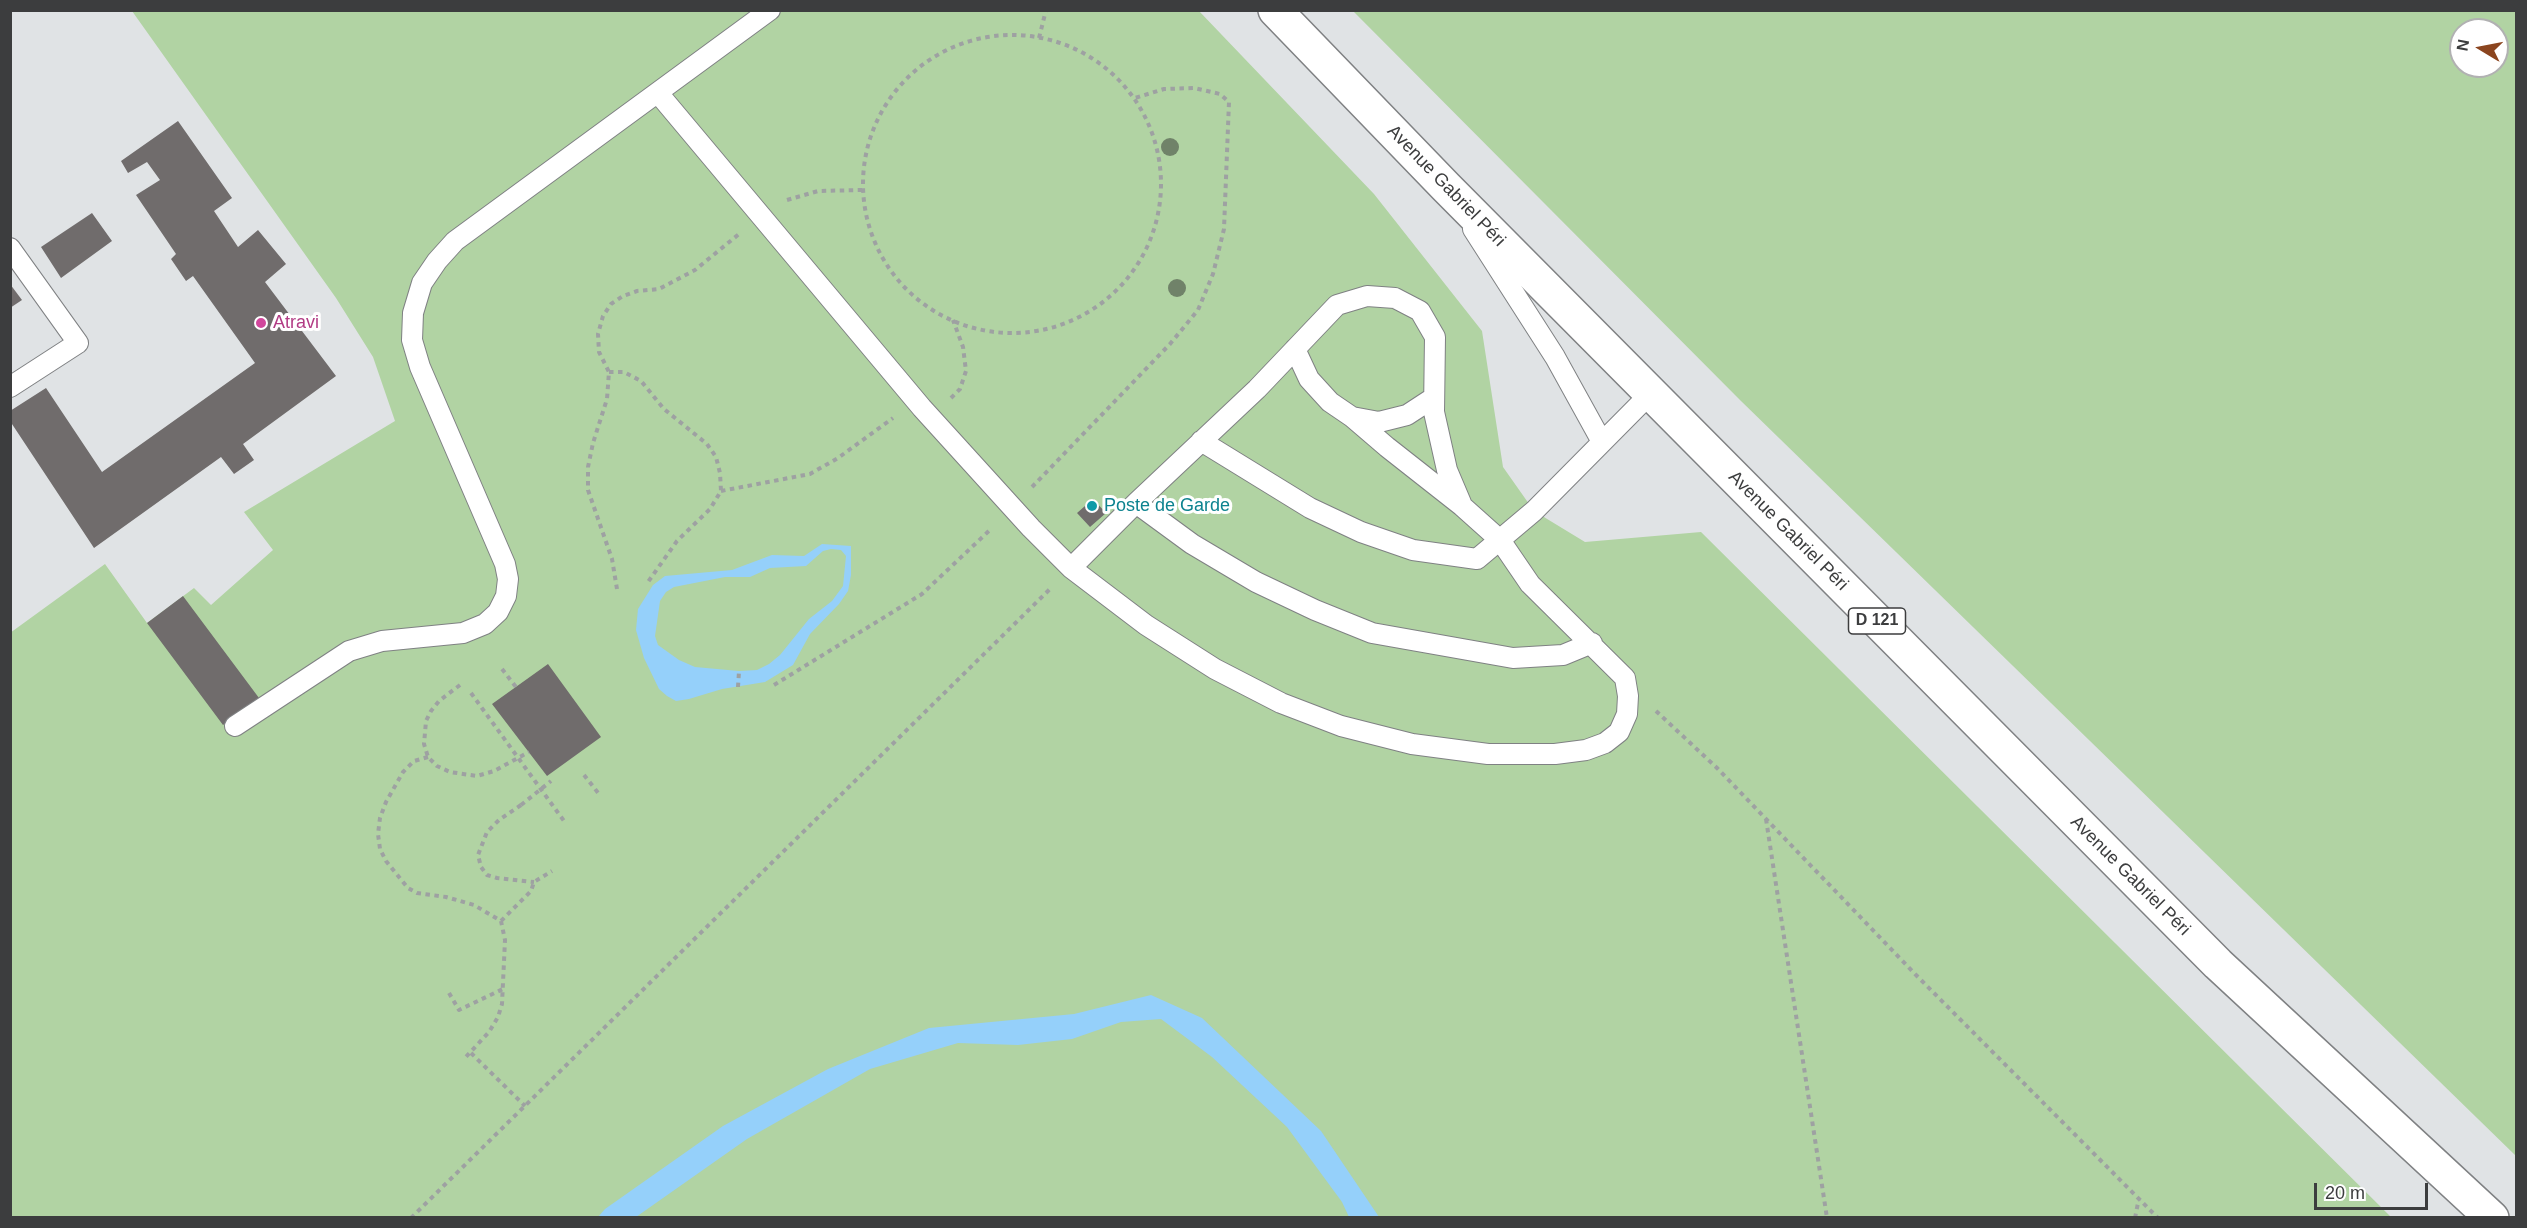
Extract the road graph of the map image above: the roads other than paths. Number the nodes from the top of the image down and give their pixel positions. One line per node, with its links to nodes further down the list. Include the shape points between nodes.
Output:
1 (770, 10): 3 (lane)
2 (1275, 10): 4 (main road, Avenue Gabriel Péri / D 121)
3 (658, 93): 16 (lane, via 922,408); 18 (lane, via 455,241 422,283 412,313 412,340 420,367 505,564 506,596 498,612 485,624 463,633 382,640 349,651)
4 (1446, 187): 8 (main road, Avenue Gabriel Péri / D 121); 12 (lane, via 1555,357)
5 (10, 248): 7 (lane, via 78,343)
6 (1295, 349): 9 (lane, via 1337,305 1367,296 1395,298 1420,311 1435,337); 10 (lane, via 1309,379 1330,402); 11 (lane)
7 (10, 387)
8 (1651, 393): 12 (lane); 19 (main road, Avenue Gabriel Péri / D 121, via 2218,964)
9 (1434, 398): 10 (lane, via 1407,415 1379,422); 14 (lane, via 1447,470)
10 (1352, 417): 14 (lane)
11 (1201, 441): 13 (lane); 15 (lane, via 1310,508 1413,550 1477,559)
12 (1602, 442): 15 (lane)
13 (1136, 502): 16 (lane); 17 (lane, via 1192,544 1256,582 1372,633 1513,658 1563,655)
14 (1462, 506): 15 (lane)
15 (1500, 540): 17 (lane, via 1530,584)
16 (1071, 568): 17 (lane, via 1146,626 1271,699 1341,726 1412,744 1488,754 1555,754 1605,743 1619,732 1627,714 1628,696 1625,678)
17 (1592, 643)
18 (235, 726)
19 (2492, 1218)

